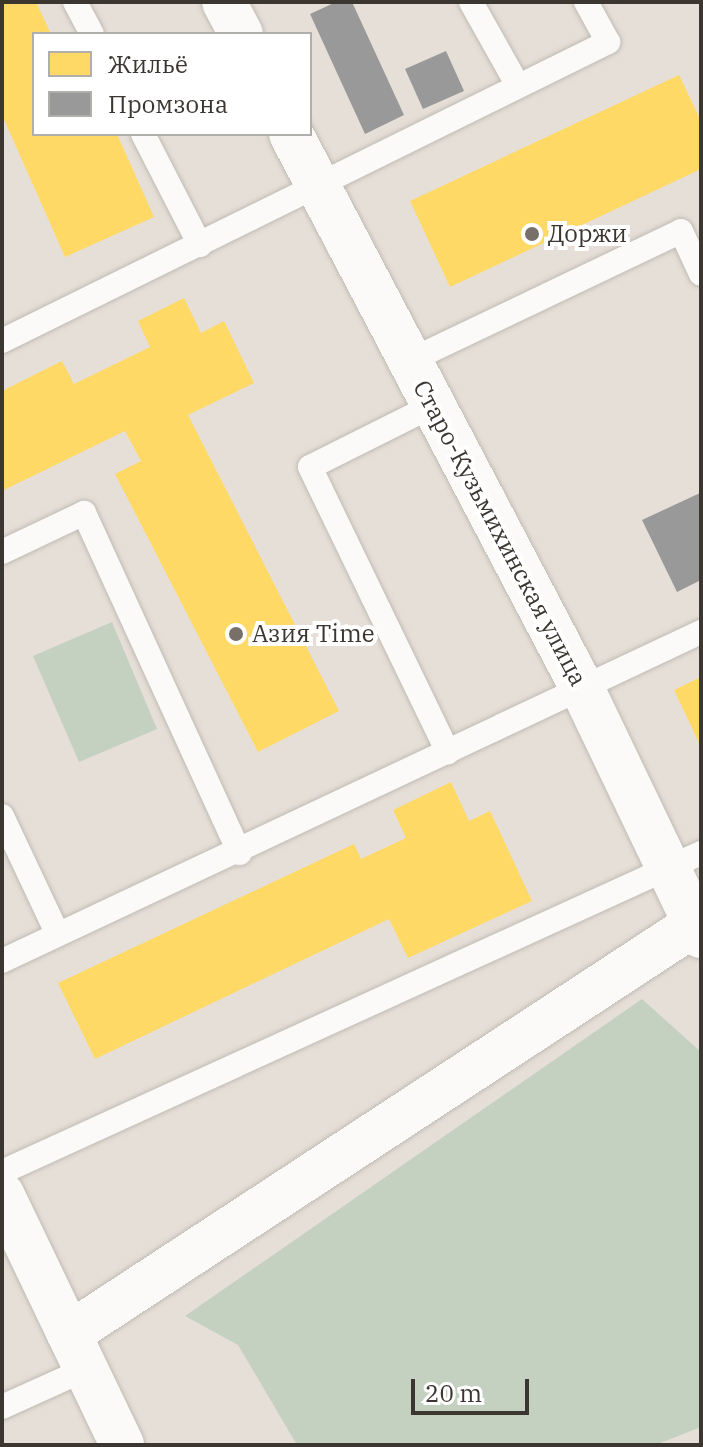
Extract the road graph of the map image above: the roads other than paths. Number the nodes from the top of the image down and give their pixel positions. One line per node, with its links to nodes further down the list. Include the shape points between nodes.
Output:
1 (75, 2): 5 (lane)
2 (224, 2): 6 (street)
3 (471, 2): 7 (lane)
4 (586, 2): 7 (lane, via 608,42)
5 (91, 32)
6 (240, 32)
7 (517, 84): 10 (lane)
8 (144, 136): 11 (lane)
9 (292, 136): 10 (street, Старо-Кузьмихинская улица)
10 (318, 188): 11 (lane); 14 (street, Старо-Кузьмихинская улица)
11 (200, 245): 13 (lane)
12 (701, 274): 14 (lane, via 681,231)
13 (2, 341)
14 (409, 361): 15 (street, Старо-Кузьмихинская улица)
15 (430, 407): 18 (street, Старо-Кузьмихинская улица); 19 (lane, via 310,467)
16 (2, 552): 21 (lane, via 84,513)
17 (701, 632): 18 (lane)
18 (583, 690): 19 (lane); 22 (street, Старо-Кузьмихинская улица)
19 (448, 752): 21 (lane)
20 (2, 816): 24 (lane)
21 (240, 853): 24 (lane)
22 (683, 860): 23 (street, Старо-Кузьмихинская улица); 26 (lane)
23 (698, 930): 28 (street)
24 (57, 933): 25 (lane)
25 (2, 961)
26 (2, 1172)
27 (2, 1194): 28 (street)
28 (78, 1352): 29 (lane); 30 (street)
29 (2, 1407)
30 (122, 1445)

